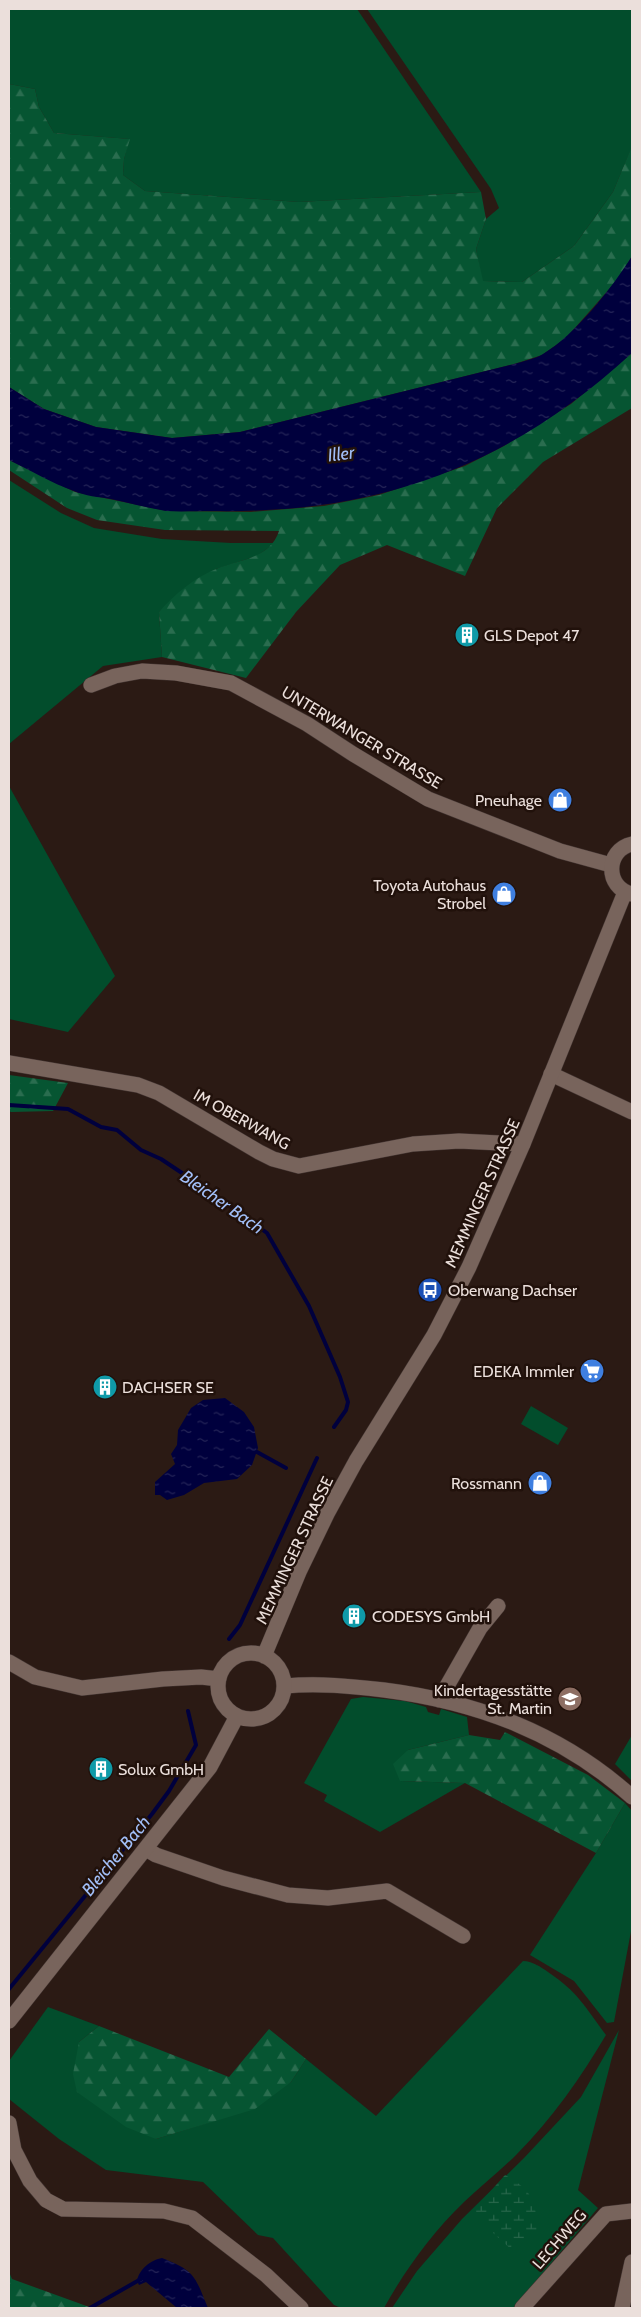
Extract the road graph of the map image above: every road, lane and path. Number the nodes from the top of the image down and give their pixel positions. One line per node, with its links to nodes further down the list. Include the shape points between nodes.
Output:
1 (91, 685): 3 (street, UNTERWANGER STRASSE, via 142,671 176,673 231,683 279,708 428,799 560,851)
2 (632, 844): 3 (street, via 617,853)
3 (611, 865): 4 (street, MEMMINGER STRASSE, via 612,878 620,889)
4 (629, 893): 6 (street, MEMMINGER STRASSE)
5 (9, 1062): 8 (street, IM OBERWANG, via 138,1086 159,1093 273,1160 299,1166 413,1144 459,1141)
6 (551, 1074): 7 (street); 8 (street, MEMMINGER STRASSE)
7 (632, 1112)
8 (523, 1144): 10 (street, MEMMINGER STRASSE, via 470,1267 434,1335 327,1514)
9 (498, 1606): 14 (street, via 480,1628)
10 (264, 1656): 12 (street, via 242,1654 231,1660); 13 (street, via 279,1668)
11 (9, 1662): 12 (street, via 35,1677 82,1688 163,1679)
12 (219, 1678): 15 (street, via 221,1700)
13 (285, 1686): 14 (street, via 337,1684); 15 (street, via 280,1702 269,1714 259,1719)
14 (439, 1700): 16 (street, via 479,1709 527,1728 606,1773)
15 (237, 1716): 17 (street, via 210,1767)
16 (632, 1797)
17 (146, 1849): 18 (street, via 224,1878 288,1896 328,1898 387,1891); 19 (street)
18 (463, 1936)
19 (9, 2021)
20 (9, 2123): 23 (street, via 14,2150 30,2181 46,2200 63,2208 164,2210 192,2218 266,2275)
21 (632, 2211): 24 (street, LECHWEG, via 606,2214)
22 (632, 2262): 25 (street)
23 (301, 2308)
24 (522, 2308)
25 (622, 2308)

